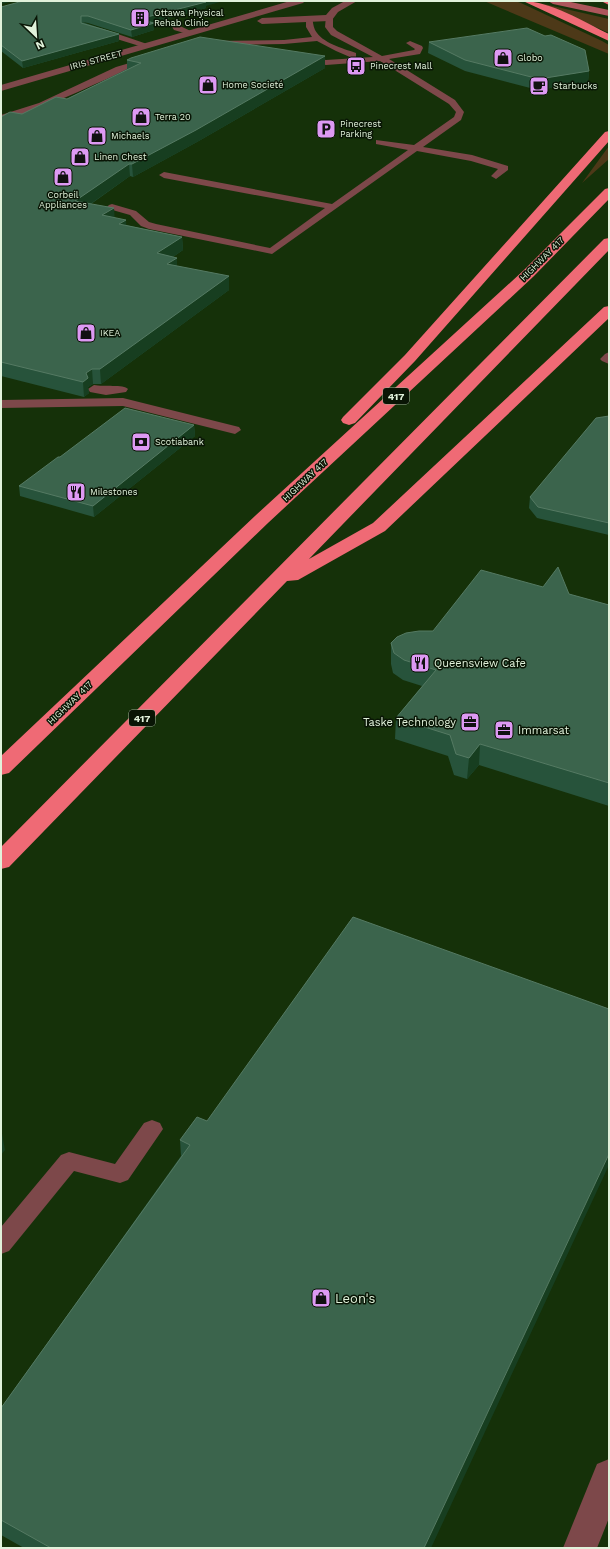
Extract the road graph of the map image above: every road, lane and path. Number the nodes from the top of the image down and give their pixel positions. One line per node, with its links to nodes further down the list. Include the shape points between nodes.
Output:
1 (300, 1): 10 (street, IRIS STREET)
2 (352, 1): 12 (street, via 335,10)
3 (528, 1): 18 (highway)
4 (553, 1): 11 (main road)
5 (589, 1): 8 (main road)
6 (606, 1): 7 (highway)
7 (609, 2)
8 (609, 6)
9 (319, 7): 13 (street)
10 (260, 12): 14 (street, via 260,16); 17 (street, IRIS STREET)
11 (609, 13)
12 (329, 18): 13 (street, IRIS STREET); 25 (lane, via 329,27 334,33)
13 (309, 19): 14 (street, IRIS STREET); 19 (lane, via 311,31)
14 (275, 20): 17 (street, IRIS STREET, via 237,24)
15 (174, 24): 17 (lane, via 176,28)
16 (92, 28): 23 (lane)
17 (191, 34): 23 (street, IRIS STREET)
18 (609, 38)
19 (318, 39): 20 (lane); 26 (lane)
20 (299, 41): 22 (lane); 26 (lane, via 303,57 313,62 333,63)
21 (410, 43): 25 (lane, via 419,48 417,52)
22 (198, 45)
23 (149, 46): 28 (street, IRIS STREET)
24 (162, 56): 29 (lane, via 119,69 42,105)
25 (380, 57): 26 (lane); 27 (lane)
26 (364, 59): 27 (lane)
27 (425, 87): 32 (lane, via 456,106 460,115)
28 (1, 88)
29 (1, 118)
30 (609, 134): 46 (highway, via 410,358 289,483)
31 (379, 142): 32 (lane)
32 (417, 148): 34 (lane, via 485,161 505,168); 37 (lane)
33 (164, 175): 37 (lane)
34 (496, 176)
35 (609, 192): 46 (highway, HIGHWAY 417 / 417, via 529,273)
36 (112, 207): 37 (lane, via 133,213 153,228 272,251)
37 (333, 207)
38 (609, 242): 47 (highway, 417)
39 (609, 310): 47 (highway, via 379,527)
40 (609, 356): 41 (lane, via 606,359)
41 (609, 360)
42 (94, 389): 43 (lane)
43 (122, 389)
44 (1, 404): 45 (lane, via 123,402 231,434 114,410)
45 (92, 414)
46 (262, 520): 48 (highway, HIGHWAY 417 / 417)
47 (270, 587): 49 (highway, 417)
48 (1, 768)
49 (1, 861)
50 (152, 1129): 51 (lane, via 120,1174 69,1161)
51 (1, 1244)
52 (609, 1475): 53 (street)
53 (580, 1548)

